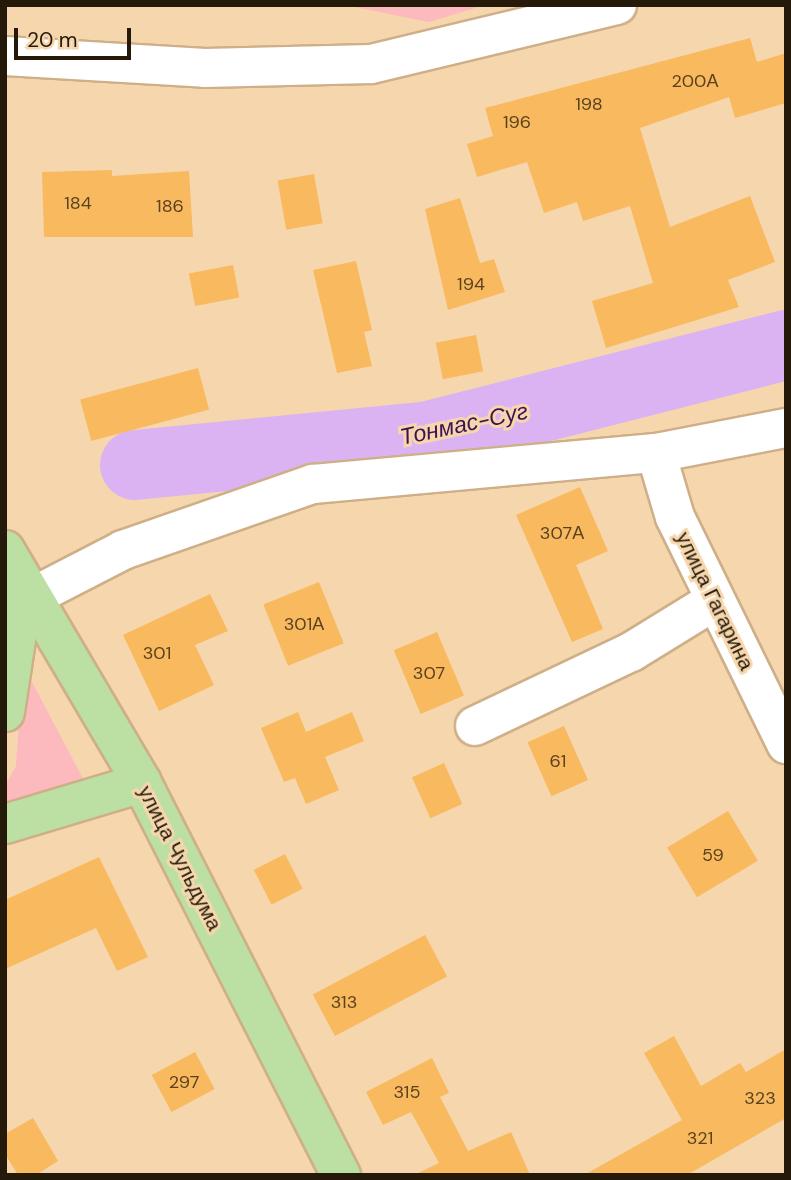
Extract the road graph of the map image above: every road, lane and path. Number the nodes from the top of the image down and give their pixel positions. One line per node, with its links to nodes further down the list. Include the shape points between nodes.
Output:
1 (617, 5): 3 (street, via 370,64 205,68)
2 (5, 36): 3 (street)
3 (23, 57)
4 (786, 428): 5 (street)
5 (656, 453): 7 (street, via 313,484); 8 (street, улица Гагарина, via 675,517)
6 (5, 550): 7 (main road, улица Чульдума)
7 (21, 591): 9 (main road, улица Чульдума); 12 (main road, улица Чульдума)
8 (714, 601): 10 (street, via 631,652); 11 (street, улица Гагарина)
9 (5, 712)
10 (475, 726)
11 (786, 744)
12 (142, 783): 13 (main road); 14 (main road, улица Чульдума)
13 (5, 824)
14 (341, 1175)

